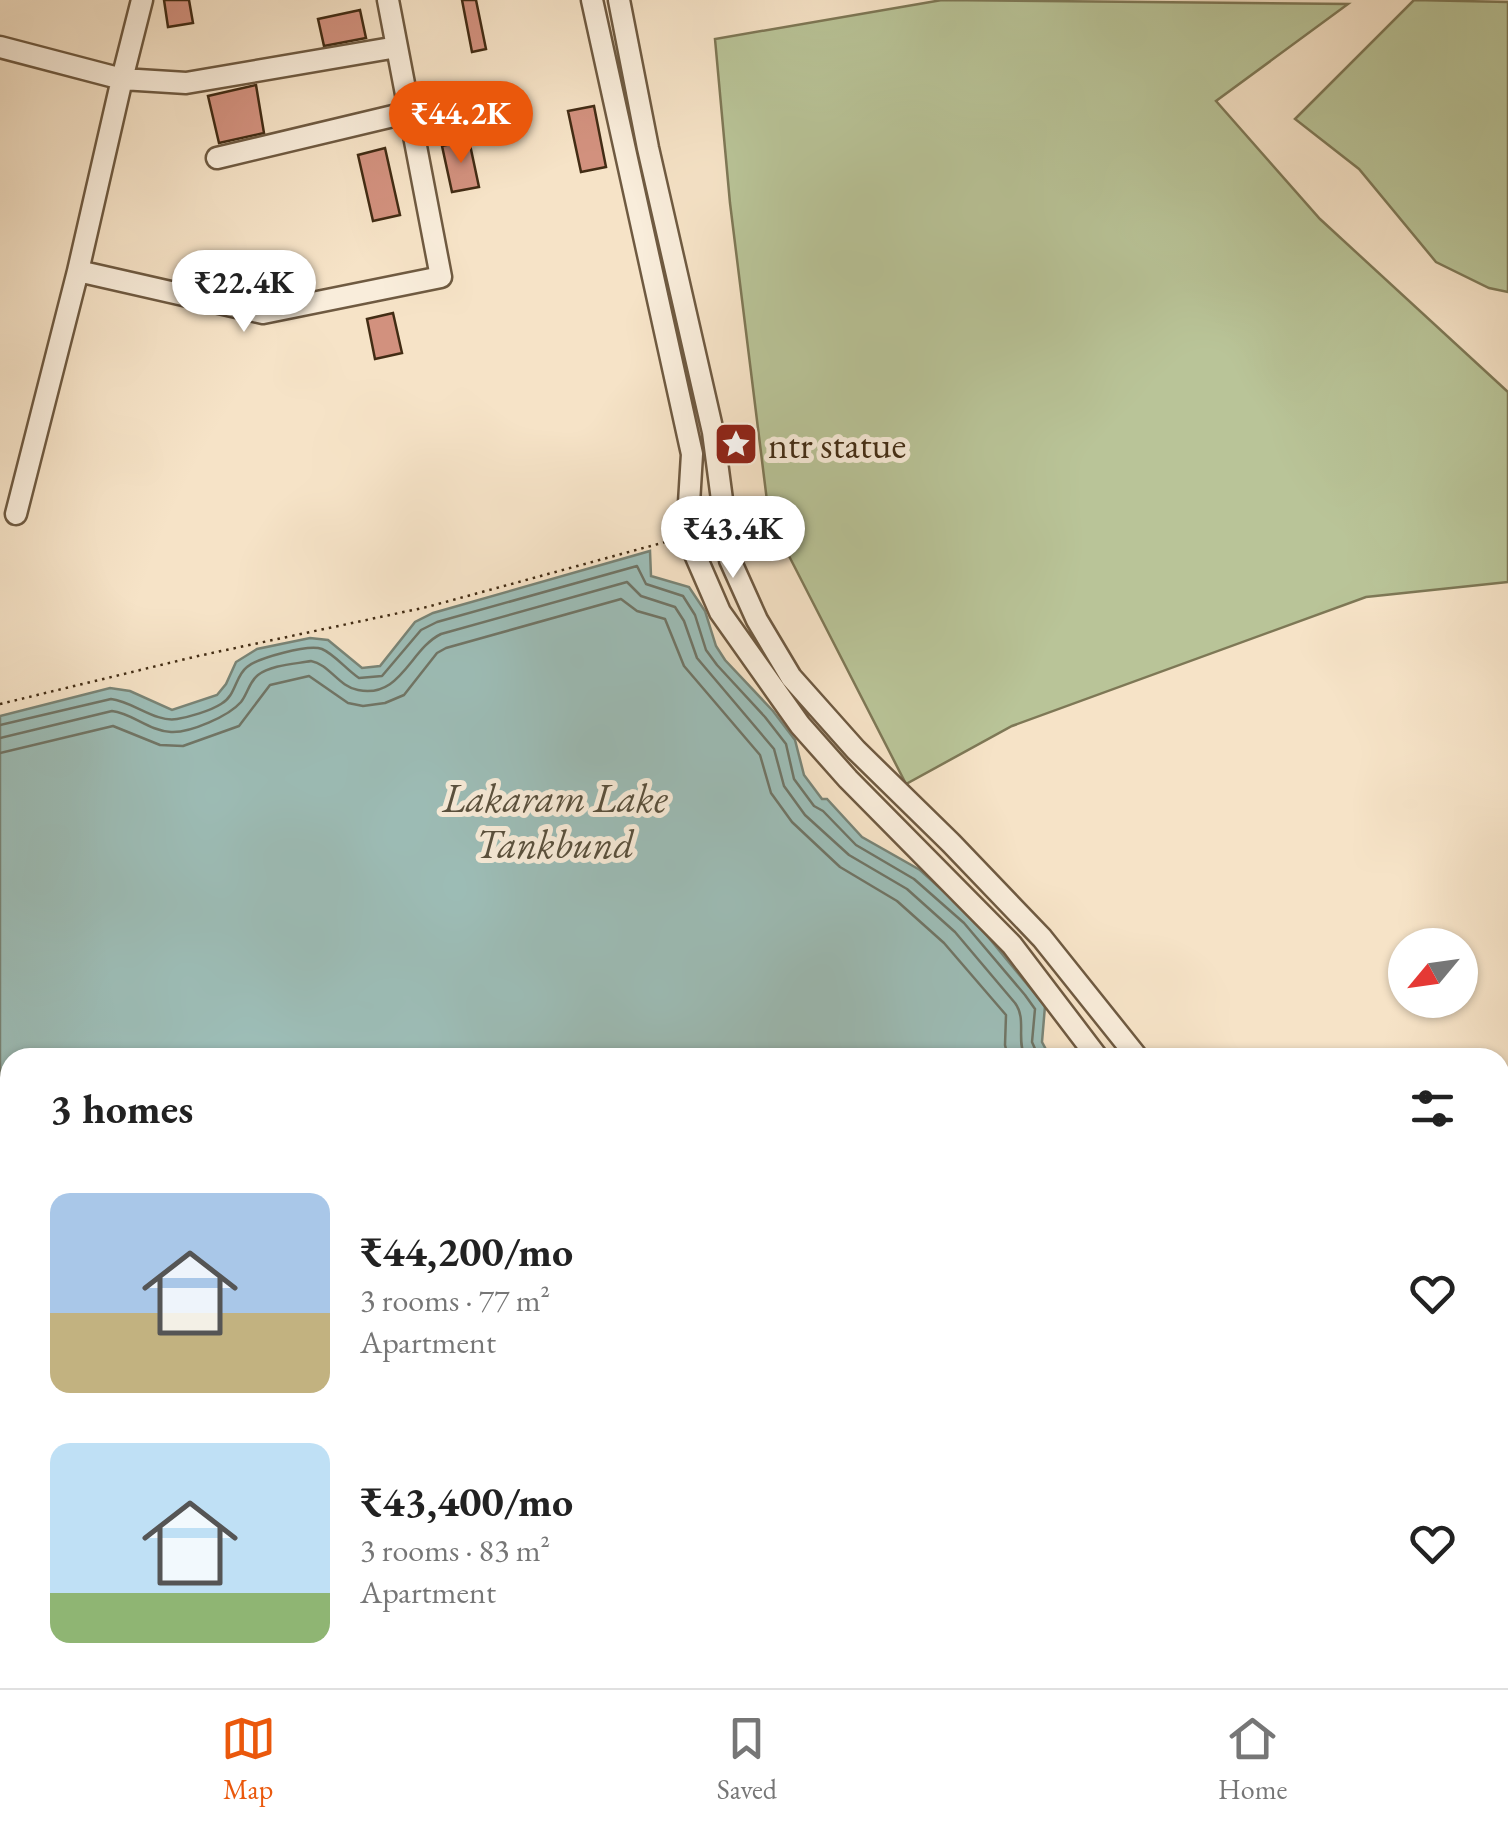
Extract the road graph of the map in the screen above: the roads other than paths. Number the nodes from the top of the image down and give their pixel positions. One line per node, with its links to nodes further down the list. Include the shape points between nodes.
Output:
1 (142, 0): 7 (street)
2 (388, 0): 6 (street)
3 (592, 0): 12 (street)
4 (618, 0): 11 (street)
5 (0, 47): 7 (street)
6 (397, 48): 7 (street, via 186,83); 8 (street)
7 (122, 79): 10 (street)
8 (410, 112): 9 (street); 10 (street, via 441,277 263,314)
9 (217, 158)
10 (78, 271): 13 (street)
11 (715, 453): 12 (street); 15 (street, via 730,560 791,677 1042,938)
12 (692, 454): 14 (street, via 687,536 720,612 800,725 1012,945)
13 (16, 514)
14 (1090, 1048)
15 (1130, 1048)

